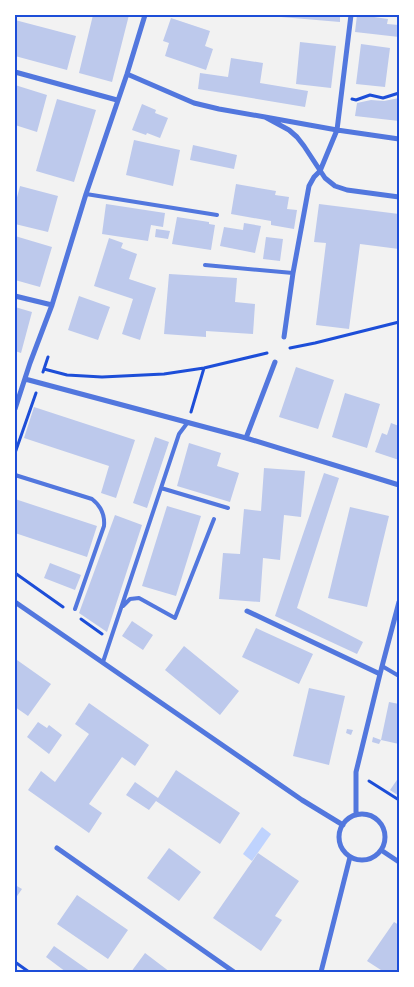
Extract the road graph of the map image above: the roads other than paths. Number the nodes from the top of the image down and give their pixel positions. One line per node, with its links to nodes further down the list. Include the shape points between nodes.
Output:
1 (145, 15): 4 (street)
2 (351, 15): 7 (street)
3 (15, 72): 5 (street)
4 (127, 74): 5 (street); 6 (street, via 194,103)
5 (118, 100): 10 (street)
6 (265, 117): 7 (street); 9 (street, via 297,137)
7 (337, 130): 8 (street); 9 (street)
8 (399, 139)
9 (320, 171): 11 (street, via 334,186); 14 (street, via 309,186)
10 (86, 194): 12 (lane); 16 (street)
11 (399, 197)
12 (217, 215)
13 (205, 265): 14 (lane)
14 (293, 273): 17 (street)
15 (15, 296): 16 (street)
16 (52, 306): 19 (street)
17 (284, 337)
18 (275, 362): 22 (street)
19 (25, 380): 20 (street); 21 (street)
20 (15, 409)
21 (188, 422): 22 (street); 25 (lane, via 179,434)
22 (246, 438): 24 (street)
23 (15, 475): 30 (lane, via 92,499 100,507 104,526)
24 (399, 485)
25 (161, 488): 26 (lane); 31 (lane)
26 (228, 508)
27 (214, 520): 31 (lane, via 176,618 139,598 130,600)
28 (15, 602): 33 (street)
29 (399, 602): 34 (street)
30 (75, 608)
31 (120, 610): 33 (lane)
32 (247, 610): 35 (street)
33 (103, 662): 38 (street)
34 (382, 666): 35 (street); 36 (lane)
35 (380, 674): 37 (street, via 356,772)
36 (399, 676)
37 (356, 815): 38 (street); 40 (street, via 371,816 382,825 385,839)
38 (343, 826): 41 (street, via 340,845)
39 (57, 848): 43 (street)
40 (381, 850): 41 (street, via 373,858 365,860); 42 (street)
41 (350, 857): 44 (street)
42 (399, 862)
43 (234, 972)
44 (321, 972)

